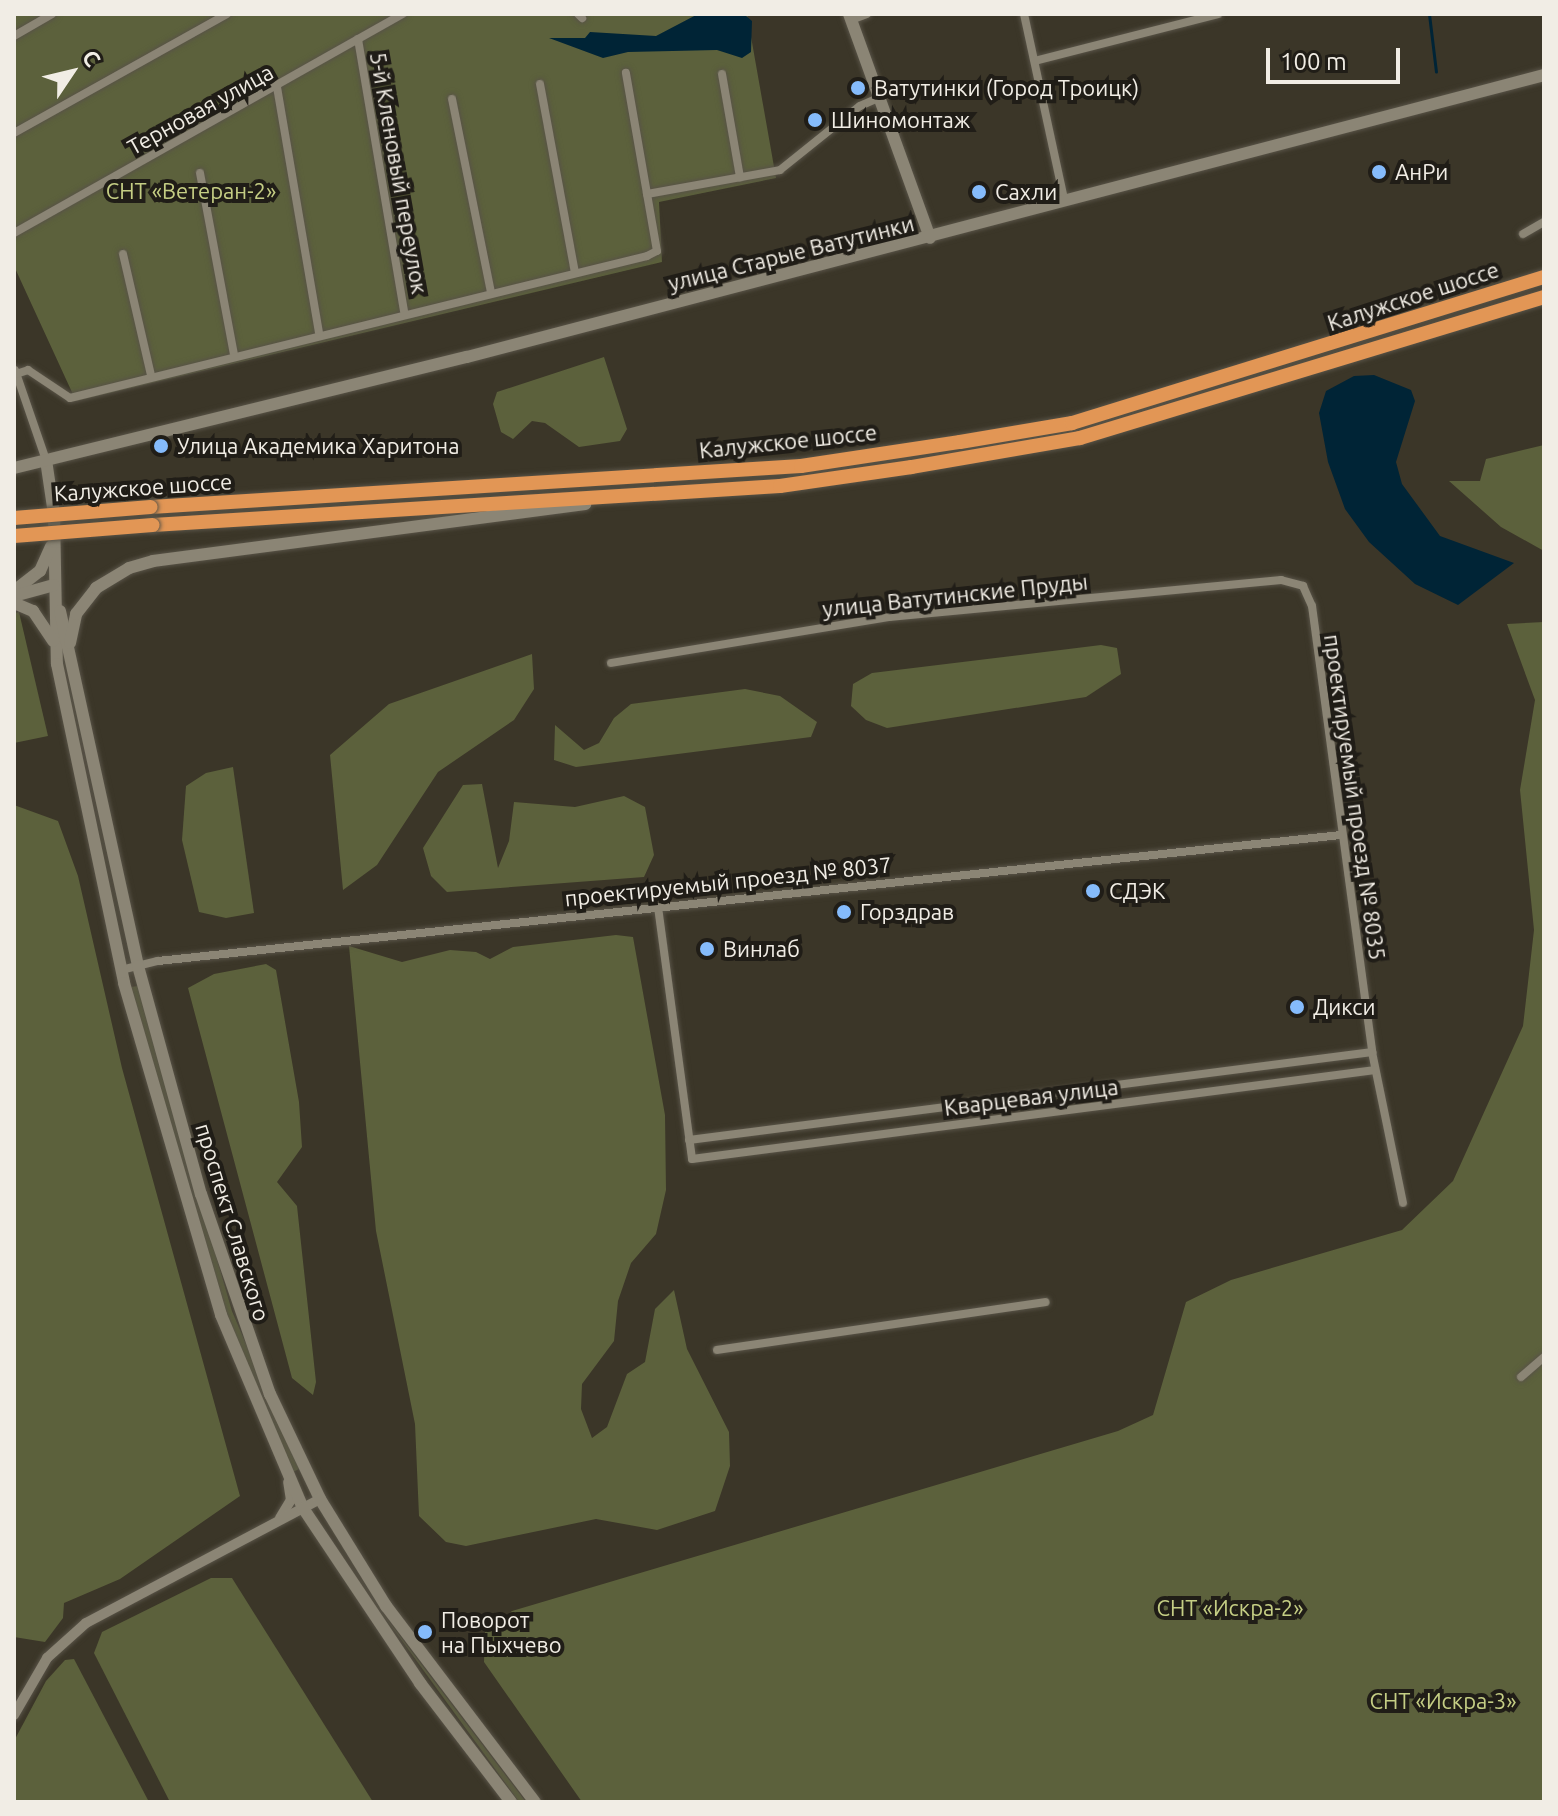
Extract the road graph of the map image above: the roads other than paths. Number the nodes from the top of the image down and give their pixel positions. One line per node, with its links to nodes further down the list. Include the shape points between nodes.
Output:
1 (52, 14): 8 (street)
2 (227, 14): 18 (street)
3 (402, 14): 9 (street, Терновая улица)
4 (867, 14): 7 (street)
5 (1024, 14): 10 (street)
6 (1218, 14): 10 (street)
7 (850, 17): 16 (main road)
8 (14, 36)
9 (358, 39): 15 (street, Терновая улица); 32 (street, 5-й Кленовый переулок)
10 (1035, 61): 22 (street)
11 (626, 73): 21 (street)
12 (722, 74): 20 (street)
13 (1544, 75): 22 (main road, улица Старые Ватутинки)
14 (540, 84): 28 (street)
15 (277, 87): 24 (street, Терновая улица); 33 (street)
16 (880, 97): 20 (street, via 860,106 780,170); 26 (main road)
17 (452, 99): 30 (street)
18 (14, 133)
19 (200, 173): 34 (street)
20 (740, 177): 21 (street)
21 (647, 194): 28 (street, via 657,251)
22 (1064, 199): 26 (main road, улица Старые Ватутинки)
23 (1544, 222): 25 (street)
24 (14, 233)
25 (1523, 234)
26 (930, 238): 37 (main road, улица Старые Ватутинки)
27 (123, 254): 36 (street)
28 (575, 272): 30 (street)
29 (1544, 277): 40 (highway, Калужское шоссе, bridge, via 1072,423 960,442 801,466)
30 (491, 293): 32 (street)
31 (1544, 297): 39 (highway, Калужское шоссе, via 1080,438 780,486)
32 (404, 312): 33 (street)
33 (319, 333): 34 (street)
34 (234, 354): 36 (street)
35 (15, 372): 36 (street, via 41,376 70,398); 37 (street)
36 (151, 375)
37 (46, 460): 38 (main road, Калужское шоссе); 42 (main road, проспект Славского)
38 (14, 468)
39 (636, 496): 41 (highway, Калужское шоссе, bridge); 48 (main road, via 129,568 84,602 72,627)
40 (14, 518)
41 (14, 536)
42 (54, 536): 43 (main road, проспект Славского); 45 (main road, via 40,571)
43 (54, 585): 45 (main road); 47 (main road, проспект Славского); 48 (main road, проспект Славского)
44 (1303, 586): 49 (street, улица Ватутинские Пруды, via 1281,580 889,617); 50 (street, проектируемый проезд № 8035, via 1312,606)
45 (14, 594)
46 (14, 603): 47 (main road, via 33,611)
47 (54, 645): 53 (main road, проспект Славского)
48 (69, 654): 52 (main road, проспект Славского)
49 (611, 663)
50 (1341, 835): 51 (street, проектируемый проезд № 8037); 54 (street, проектируемый проезд № 8035)
51 (658, 907): 52 (street, проектируемый проезд № 8037); 56 (street)
52 (138, 966): 53 (street, проектируемый проезд № 8037); 63 (main road, проспект Славского, via 238,1310 270,1394)
53 (121, 970): 62 (main road, проспект Славского, via 221,1315)
54 (1372, 1052): 55 (street, проектируемый проезд № 8035); 56 (street, Кварцевая улица)
55 (1375, 1070): 56 (street, Кварцевая улица, via 692,1159); 57 (street, проектируемый проезд № 8035)
56 (689, 1140)
57 (1403, 1203)
58 (1046, 1302): 59 (street)
59 (717, 1350)
60 (1544, 1357): 61 (street)
61 (1521, 1377)
62 (288, 1479): 64 (main road, проспект Славского); 65 (street, via 291,1500)
63 (320, 1499): 64 (street); 69 (main road, проспект Славского, via 386,1606)
64 (303, 1508): 65 (street); 66 (main road, проспект Славского)
65 (276, 1522): 66 (street, via 296,1518); 67 (street, via 86,1623 47,1658)
66 (317, 1531): 68 (main road, проспект Славского, via 420,1683)
67 (14, 1715)
68 (511, 1802)
69 (535, 1802)

